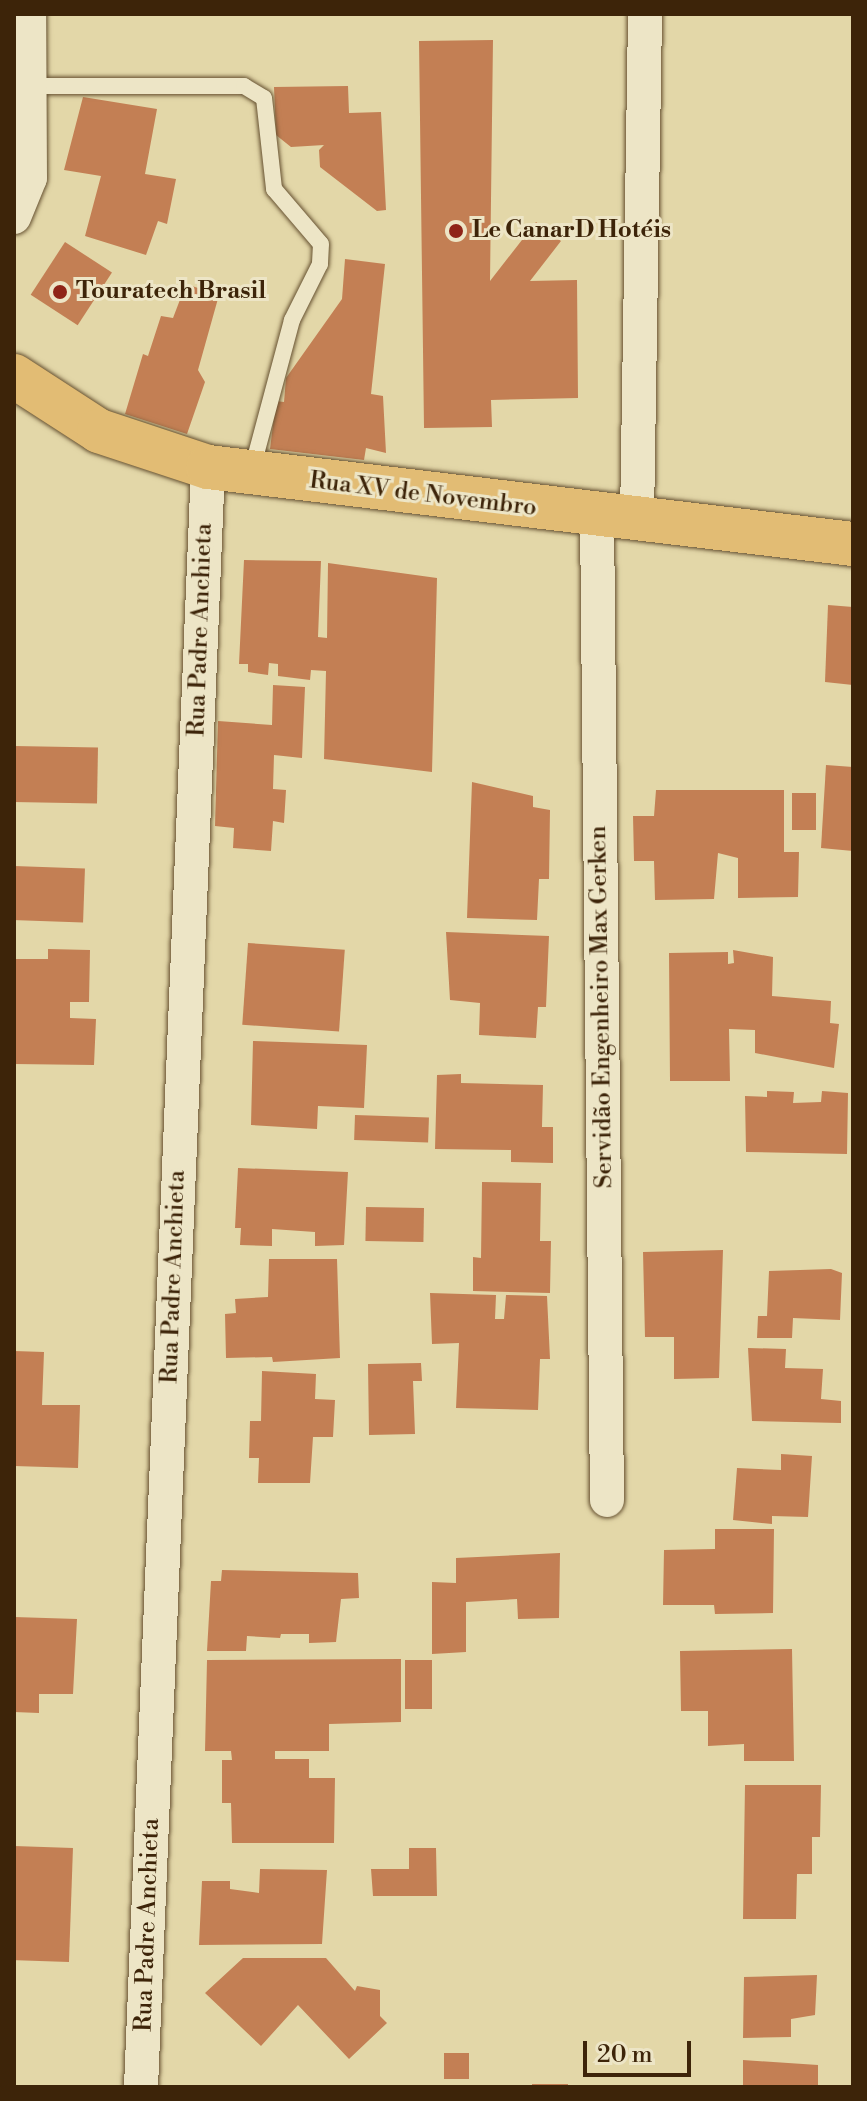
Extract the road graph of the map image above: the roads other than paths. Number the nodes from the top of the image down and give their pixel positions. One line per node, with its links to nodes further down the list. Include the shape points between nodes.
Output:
1 (29, 14): 3 (street)
2 (645, 14): 8 (street, Servidão Engenheiro Max Gerken)
3 (29, 86): 4 (street, via 30,178); 7 (lane, via 244,86 264,98 274,189 321,244 320,264 292,320)
4 (14, 217)
5 (14, 376): 6 (main road, Rua XV de Novembro, via 99,431)
6 (208, 467): 7 (main road, Rua XV de Novembro); 11 (street, Rua Padre Anchieta)
7 (251, 474): 8 (main road, Rua XV de Novembro)
8 (617, 518): 9 (main road, Rua XV de Novembro); 10 (street, Servidão Engenheiro Max Gerken)
9 (853, 544)
10 (607, 1500)
11 (141, 2087)

